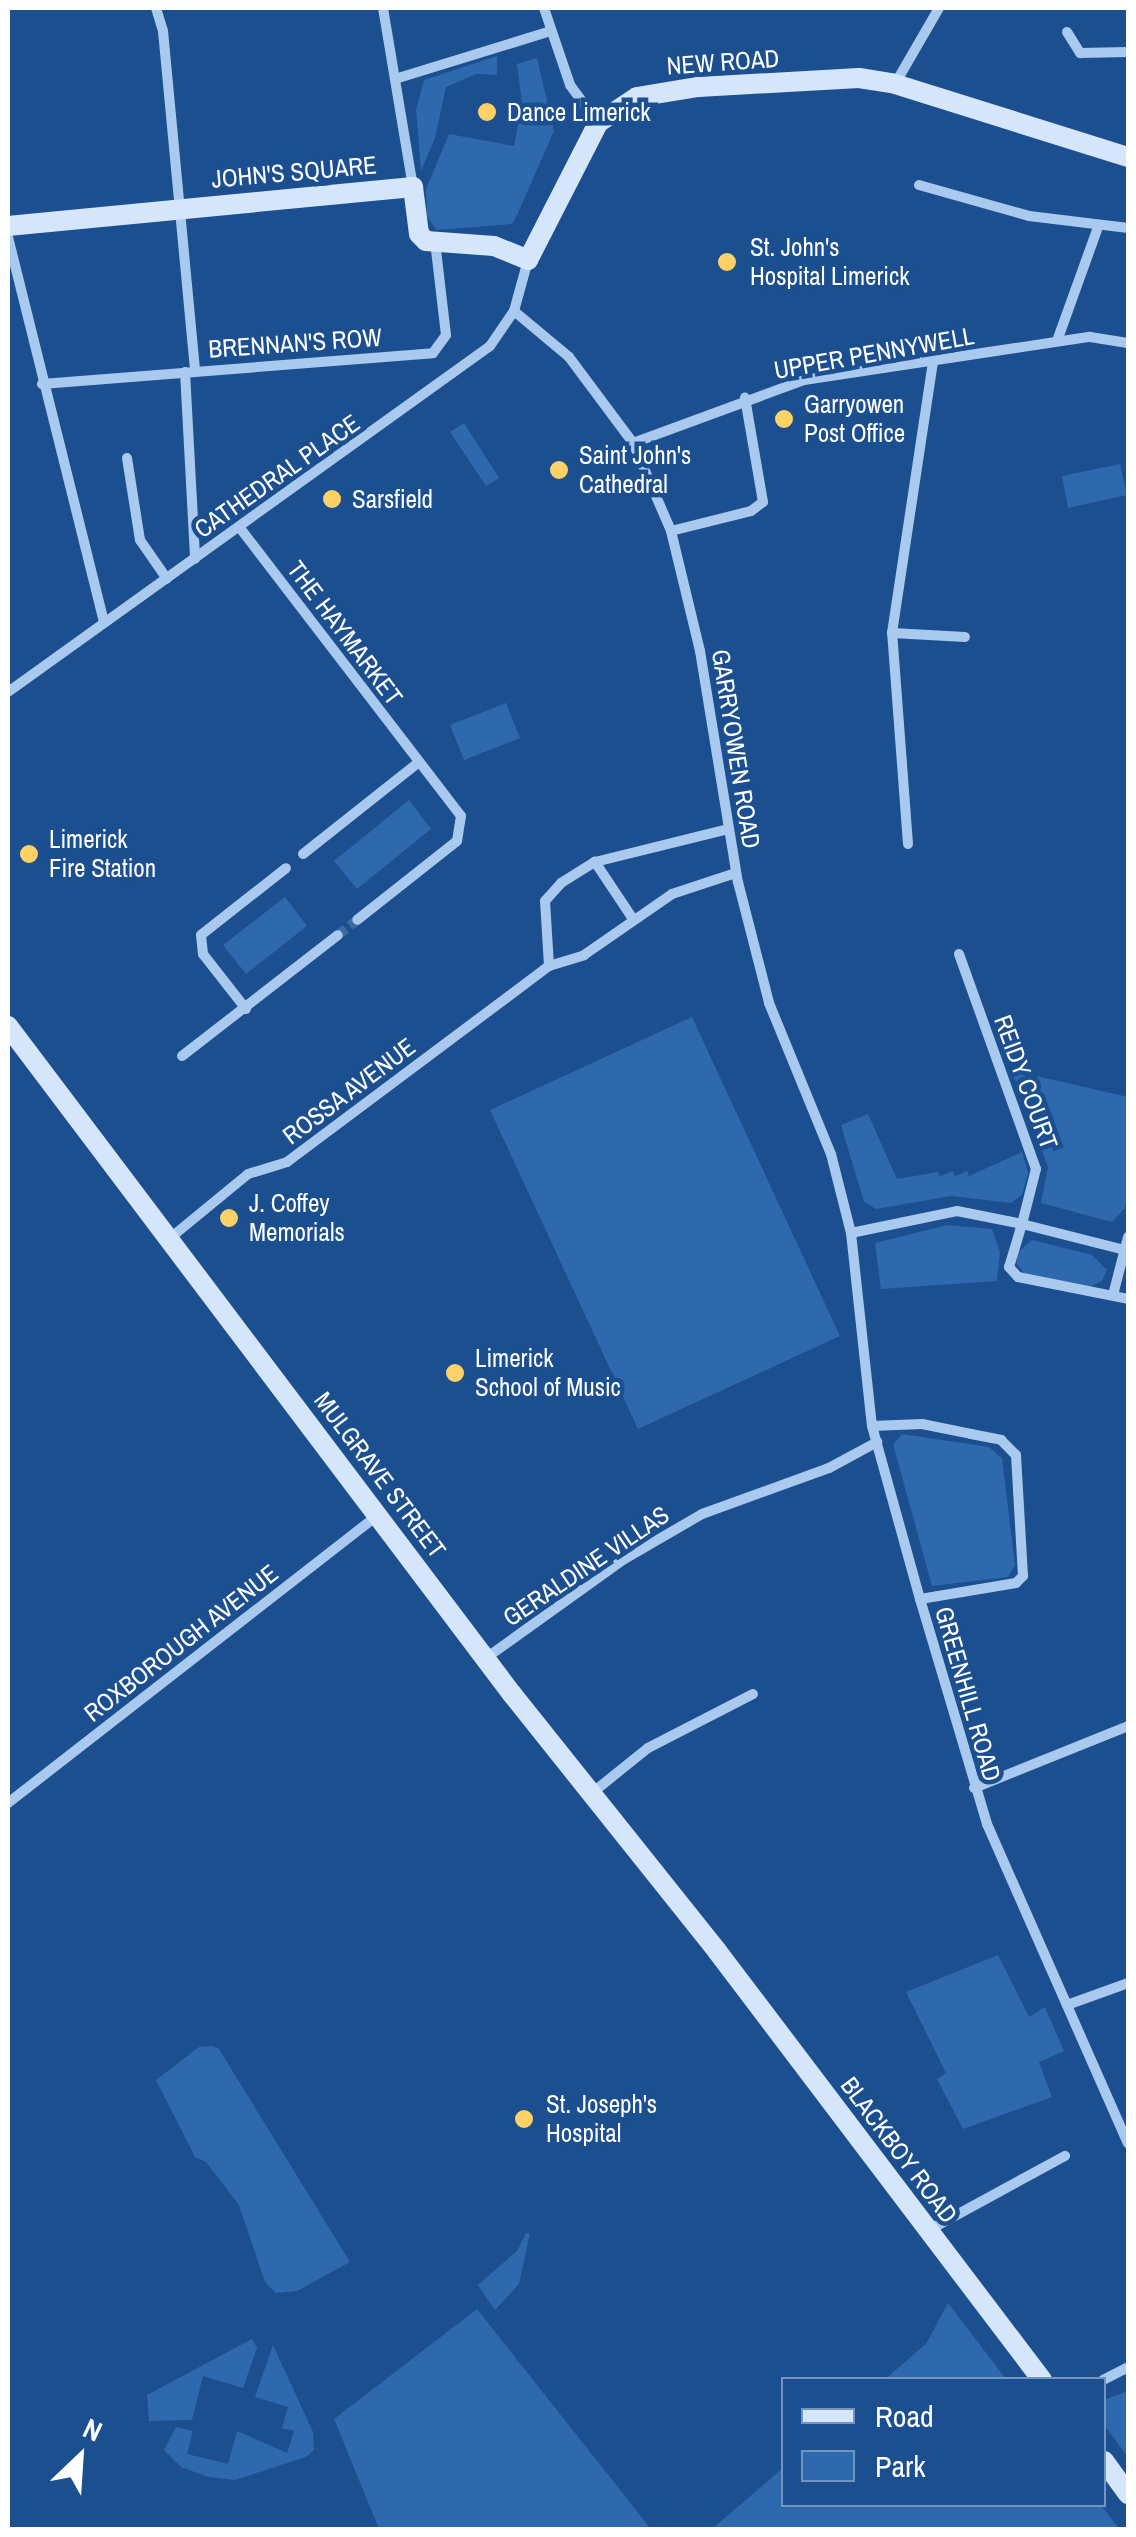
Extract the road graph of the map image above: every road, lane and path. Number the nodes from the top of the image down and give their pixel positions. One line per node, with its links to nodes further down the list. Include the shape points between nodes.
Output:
1 (157, 8): 14 (street)
2 (383, 8): 8 (street, JOHN'S SQUARE)
3 (544, 8): 5 (street)
4 (940, 8): 9 (street)
5 (550, 31): 8 (street); 10 (street, via 570,85)
6 (1067, 32): 7 (street, via 1080,52)
7 (1128, 52)
8 (396, 78): 13 (street, JOHN'S SQUARE)
9 (895, 84): 10 (main road, NEW ROAD, via 859,78 670,89 637,97); 11 (main road, NEW ROAD)
10 (598, 123): 20 (main road)
11 (1128, 156)
12 (919, 185): 16 (street, via 1029,216)
13 (413, 186): 14 (main road, JOHN'S SQUARE); 19 (main road, JOHN'S SQUARE, via 419,234)
14 (180, 207): 15 (main road, JOHN'S SQUARE); 25 (street)
15 (8, 226)
16 (1098, 227): 17 (street); 22 (street)
17 (1128, 228)
18 (8, 237): 26 (street)
19 (435, 240): 20 (main road, via 494,246); 25 (street, BRENNAN'S ROW, via 446,335 433,353)
20 (528, 260): 21 (street, CATHEDRAL PLACE)
21 (514, 311): 28 (street, GARRYOWEN ROAD, via 570,357); 30 (street, CATHEDRAL PLACE, via 490,346)
22 (1057, 341): 23 (street, UPPER PENNYWELL, via 1112,337); 24 (street, UPPER PENNYWELL)
23 (1128, 343)
24 (932, 363): 27 (street, UPPER PENNYWELL, via 804,380); 35 (street)
25 (190, 372): 26 (street, BRENNAN'S ROW); 32 (street)
26 (42, 384): 34 (street)
27 (745, 398): 28 (street, UPPER PENNYWELL); 31 (street, via 763,502)
28 (633, 444): 31 (street, GARRYOWEN ROAD)
29 (127, 458): 33 (street, via 140,540)
30 (240, 528): 32 (street, CATHEDRAL PLACE); 38 (street, THE HAYMARKET)
31 (672, 531): 39 (street, GARRYOWEN ROAD, via 700,652)
32 (194, 559): 33 (street, CATHEDRAL PLACE)
33 (167, 578): 34 (street, CATHEDRAL PLACE)
34 (104, 622): 37 (street, CATHEDRAL PLACE)
35 (892, 634): 36 (street); 40 (street)
36 (965, 637)
37 (8, 692)
38 (419, 762): 41 (street); 46 (street, THE HAYMARKET, via 460,816 457,841)
39 (728, 828): 42 (street); 44 (street, GARRYOWEN ROAD)
40 (908, 844)
41 (303, 854)
42 (595, 862): 45 (street); 49 (street, via 545,901)
43 (286, 868): 50 (street, via 201,936 203,954)
44 (736, 873): 45 (street, ROSSA AVENUE, via 672,894); 54 (street, GARRYOWEN ROAD, via 769,1003 831,1154)
45 (633, 919): 49 (street, ROSSA AVENUE, via 584,955)
46 (357, 920)
47 (338, 936): 50 (street)
48 (959, 954): 53 (street, REIDY COURT, via 1036,1169)
49 (550, 966): 56 (street, ROSSA AVENUE, via 287,1162 248,1174)
50 (246, 1009): 52 (street)
51 (8, 1026): 56 (main road, MULGRAVE STREET)
52 (182, 1056)
53 (1022, 1224): 54 (street, via 957,1211); 57 (street); 58 (street, REIDY COURT, via 1009,1266 1018,1277)
54 (852, 1233): 60 (street, GREENHILL ROAD)
55 (1128, 1237): 57 (street)
56 (168, 1240): 62 (main road, MULGRAVE STREET)
57 (1125, 1250): 58 (street)
58 (1113, 1296): 59 (street)
59 (1128, 1299)
60 (872, 1426): 61 (street, GREENHILL ROAD); 63 (street, via 922,1424 1001,1440 1016,1455 1022,1576 1016,1584)
61 (877, 1442): 63 (street, GREENHILL ROAD); 64 (street, GERALDINE VILLAS, via 829,1468 702,1514 623,1560)
62 (378, 1515): 64 (main road, MULGRAVE STREET); 69 (street, ROXBOROUGH AVENUE)
63 (920, 1599): 67 (street, GREENHILL ROAD)
64 (486, 1658): 68 (main road, MULGRAVE STREET)
65 (753, 1694): 68 (street, via 648,1748)
66 (1128, 1726): 67 (street)
67 (974, 1788): 72 (street, GREENHILL ROAD)
68 (592, 1794): 70 (main road, MULGRAVE STREET)
69 (8, 1803)
70 (716, 1951): 75 (main road, BLACKBOY ROAD)
71 (1128, 1983): 72 (street)
72 (1068, 2005): 73 (street, GREENHILL ROAD)
73 (1128, 2143)
74 (1065, 2156): 75 (street)
75 (929, 2230): 77 (main road, BLACKBOY ROAD)
76 (1128, 2366): 78 (street)
77 (1040, 2377)
78 (1106, 2378)
79 (1106, 2464): 80 (main road)
80 (1128, 2494)

